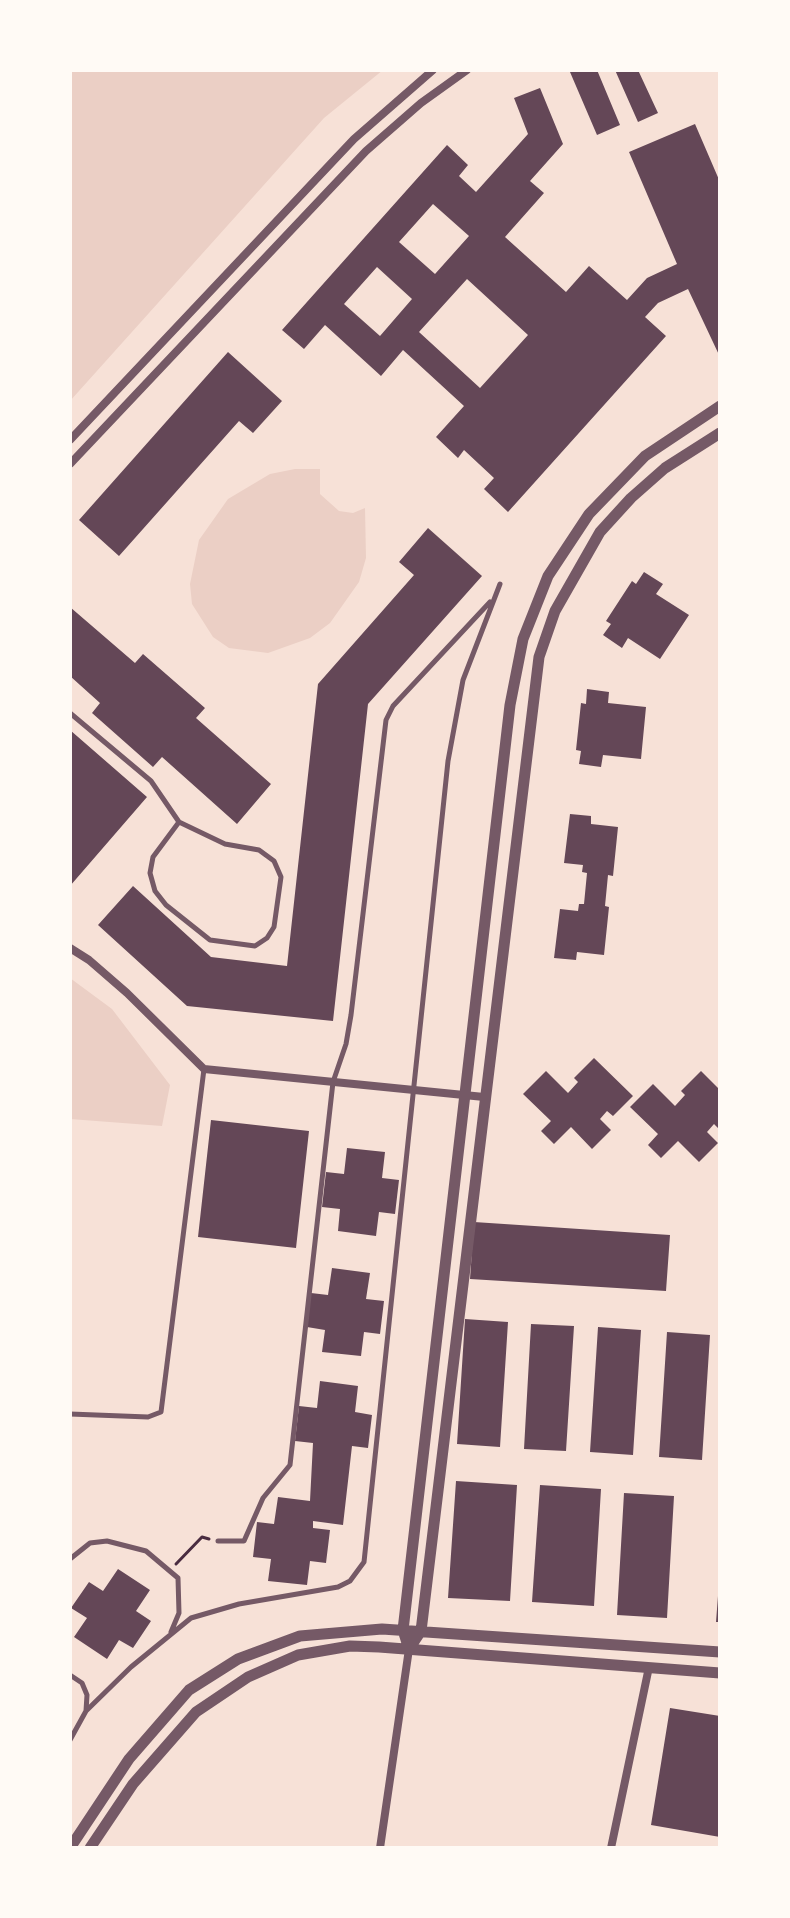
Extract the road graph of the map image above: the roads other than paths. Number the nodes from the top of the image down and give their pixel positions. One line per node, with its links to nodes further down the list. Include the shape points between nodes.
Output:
1 (433, 70): 5 (street, via 354,139)
2 (467, 70): 6 (street, via 366,151)
3 (720, 406): 15 (street, via 645,456 613,486 569,541 523,639 510,705)
4 (720, 433): 16 (street, via 665,468 631,498 600,532 555,611 532,698)
5 (70, 440)
6 (70, 464)
7 (500, 584): 8 (lane)
8 (494, 599): 13 (lane, via 393,706 386,720 351,1015); 14 (lane, via 454,712)
9 (70, 713): 10 (lane, via 151,781)
10 (179, 822): 10 (lane, via 153,857 155,891 210,940 255,946 267,938 274,927 281,877 274,861 259,850 225,844)
11 (70, 948): 12 (street, via 127,993)
12 (204, 1069): 13 (street); 17 (lane, via 161,1412 148,1417)
13 (333, 1082): 14 (street); 18 (lane, via 290,1465 263,1498 244,1541)
14 (414, 1090): 15 (street); 22 (lane, via 364,1562 338,1587 214,1609)
15 (465, 1095): 16 (street); 20 (street)
16 (484, 1097): 21 (street)
17 (70, 1414)
18 (218, 1541)
19 (70, 1559): 22 (lane, via 90,1543 107,1541 146,1551 178,1578 179,1613)
20 (403, 1630): 21 (street); 23 (street); 30 (street, via 300,1636 268,1645 214,1672 189,1690 149,1734)
21 (421, 1631): 23 (street); 24 (street)
22 (170, 1633): 28 (lane)
23 (409, 1649): 25 (street); 31 (street, via 324,1649 248,1677 196,1712 174,1734); 32 (street)
24 (720, 1652)
25 (649, 1667): 26 (street); 33 (street)
26 (720, 1673)
27 (70, 1675): 28 (lane, via 82,1683)
28 (86, 1711): 29 (lane)
29 (70, 1740)
30 (70, 1848)
31 (90, 1848)
32 (380, 1848)
33 (611, 1848)

